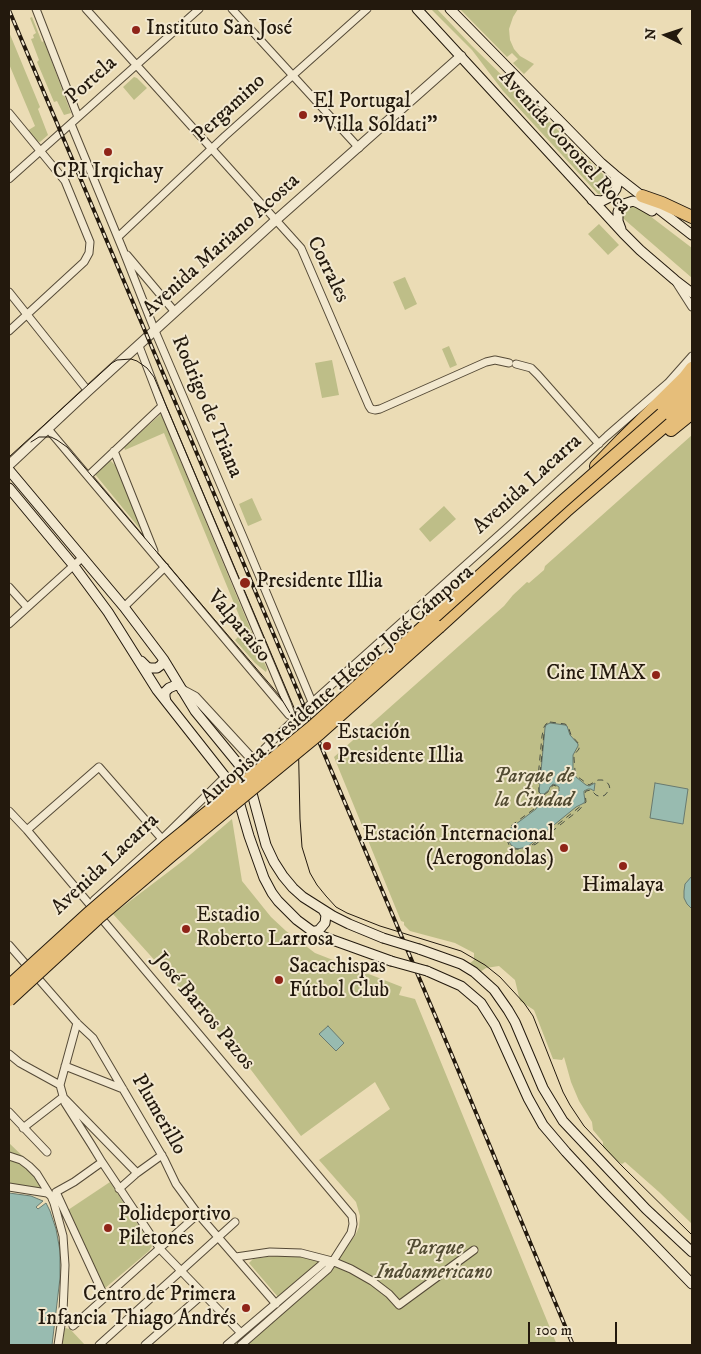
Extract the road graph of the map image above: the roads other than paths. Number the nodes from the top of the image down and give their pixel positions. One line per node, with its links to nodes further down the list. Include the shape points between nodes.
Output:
1 (36, 9): 12 (street)
2 (86, 9): 9 (street, Corrales)
3 (199, 9): 9 (street, Portela)
4 (232, 9): 10 (street)
5 (367, 9): 10 (street, Pergamino)
6 (417, 9): 8 (main road, Avenida Coronel Roca)
7 (450, 9): 17 (main road, Avenida Coronel Roca)
8 (461, 56): 14 (main road, Avenida Mariano Acosta); 20 (main road, Avenida Coronel Roca)
9 (137, 64): 12 (street, Portela); 15 (street, Corrales)
10 (293, 75): 14 (street); 15 (street, Pergamino)
11 (9, 112): 16 (street)
12 (78, 117): 13 (street, Portela)
13 (71, 124): 16 (street, Portela); 25 (street, Rodrigo de Triana)
14 (359, 148): 22 (main road, Avenida Mariano Acosta)
15 (212, 149): 22 (street, Corrales); 25 (street, Pergamino)
16 (41, 150): 18 (street, Portela); 33 (street, via 65,181 90,242 84,262)
17 (615, 175): 19 (main road, Avenida Coronel Roca); 20 (main road, via 617,185 614,194 606,200)
18 (9, 179)
19 (642, 196): 21 (highway); 24 (main road, Avenida Coronel Roca)
20 (592, 200): 23 (main road, Avenida Coronel Roca)
21 (692, 217)
22 (276, 220): 32 (main road, Avenida Mariano Acosta); 44 (street, Corrales, via 305,255 371,409 380,409 495,360 531,368)
23 (623, 233): 26 (main road, via 618,212 624,204 634,202 646,207); 28 (main road, Avenida Coronel Roca)
24 (692, 235)
25 (118, 237): 27 (street, Rodrigo de Triana)
26 (692, 242)
27 (123, 250): 32 (street); 35 (street, Rodrigo de Triana)
28 (675, 280): 30 (main road, Avenida Coronel Roca); 31 (street)
29 (9, 292): 33 (street)
30 (692, 293)
31 (692, 308)
32 (175, 312): 35 (main road, Avenida Mariano Acosta)
33 (27, 314): 34 (street); 39 (street)
34 (9, 330)
35 (155, 331): 36 (main road, Avenida Mariano Acosta); 63 (street, Rodrigo de Triana)
36 (138, 346): 39 (main road, Avenida Mariano Acosta); 41 (street)
37 (692, 356): 44 (street, Avenida Lacarra, via 668,384)
38 (690, 377): 50 (highway, Autopista Presidente Héctor José Cámpora, bridge, via 646,428)
39 (88, 391): 43 (main road, Avenida Mariano Acosta)
40 (692, 399): 50 (highway, Autopista Presidente Héctor José Cámpora, via 666,425)
41 (162, 406): 45 (street); 64 (street)
42 (692, 413): 50 (highway, via 598,490)
43 (48, 429): 46 (main road, Avenida Mariano Acosta); 48 (street, Valparaíso)
44 (599, 444): 63 (street, Avenida Lacarra)
45 (114, 451): 48 (street); 51 (street, Valparaíso)
46 (9, 465)
47 (9, 470): 52 (main road)
48 (88, 476): 51 (street, Valparaíso)
49 (9, 488): 53 (main road)
50 (564, 506): 77 (highway, Autopista Presidente Héctor José Cámpora, bridge, via 312,727 165,847); 78 (highway, Autopista Presidente Héctor José Cámpora, bridge, via 320,733 164,861)
51 (156, 556): 54 (street, Valparaíso)
52 (83, 557): 53 (street); 57 (main road)
53 (74, 566): 56 (street); 59 (main road)
54 (165, 567): 57 (street); 64 (street, Valparaíso)
55 (9, 587): 56 (street)
56 (27, 607): 58 (street)
57 (124, 607): 60 (main road)
58 (9, 624)
59 (138, 658): 60 (main road, via 151,668 157,668); 62 (main road)
60 (164, 660): 61 (main road)
61 (181, 688): 62 (main road, via 176,685 168,688 164,697); 65 (main road, via 195,697); 67 (main road, via 206,726 240,766)
62 (166, 701): 66 (main road)
63 (312, 702): 64 (street, Avenida Lacarra)
64 (293, 720): 65 (street, Avenida Lacarra)
65 (253, 760): 67 (main road, via 255,768)
66 (226, 776): 70 (street, Avenida Lacarra); 73 (main road, via 238,798 272,893)
67 (250, 786): 72 (main road, via 266,845 282,876 303,897)
68 (9, 811): 69 (street, José Barros Pazos)
69 (27, 830): 70 (street, via 100,767); 71 (street, José Barros Pazos)
70 (162, 839): 71 (street, Avenida Lacarra)
71 (89, 905): 75 (street, Avenida Lacarra); 102 (street, José Barros Pazos, via 348,1210 352,1216 351,1233)
72 (323, 910): 73 (main road, via 326,917 324,925); 100 (main road, bridge, via 382,938 461,964 494,990 515,1022 543,1088 563,1121 646,1209)
73 (311, 932): 104 (main road, bridge, via 427,971 472,994 496,1025 543,1125)
74 (9, 945): 75 (street, Plumerillo)
75 (25, 964): 76 (street, Avenida Lacarra); 79 (street, Plumerillo)
76 (9, 978)
77 (9, 986)
78 (9, 1000)
79 (77, 1023): 81 (street); 83 (street, Plumerillo, via 93,1038)
80 (9, 1054): 82 (street)
81 (65, 1066): 82 (street); 83 (street)
82 (60, 1085): 84 (street)
83 (123, 1089): 88 (street, Plumerillo)
84 (63, 1097): 86 (street); 90 (street); 91 (street)
85 (9, 1112): 86 (street)
86 (23, 1128): 87 (street)
87 (47, 1152)
88 (162, 1155): 91 (street); 95 (street, Plumerillo, via 176,1184)
89 (9, 1156): 94 (street, via 21,1160 33,1170)
90 (102, 1162): 93 (street); 94 (street)
91 (137, 1173): 93 (street)
92 (9, 1187): 94 (street)
93 (119, 1189): 98 (street)
94 (53, 1194): 106 (street); 110 (street, via 63,1236 65,1265)
95 (198, 1214): 97 (street, Plumerillo); 98 (street)
96 (235, 1222): 97 (street)
97 (218, 1237): 101 (street, Plumerillo); 103 (street)
98 (160, 1249): 103 (street); 106 (street)
99 (474, 1250): 102 (street, via 399,1306 372,1281)
100 (692, 1252)
101 (236, 1257): 102 (street, via 270,1252 301,1253); 107 (street, Plumerillo)
102 (330, 1260): 107 (street); 114 (street, via 328,1268)
103 (181, 1271): 105 (street); 111 (street)
104 (692, 1284)
105 (203, 1294): 109 (street); 112 (street)
106 (106, 1298): 108 (street)
107 (276, 1304): 109 (street)
108 (74, 1326)
109 (241, 1333): 113 (street)
110 (58, 1345)
111 (99, 1345)
112 (145, 1345)
113 (227, 1345)
114 (241, 1345)

